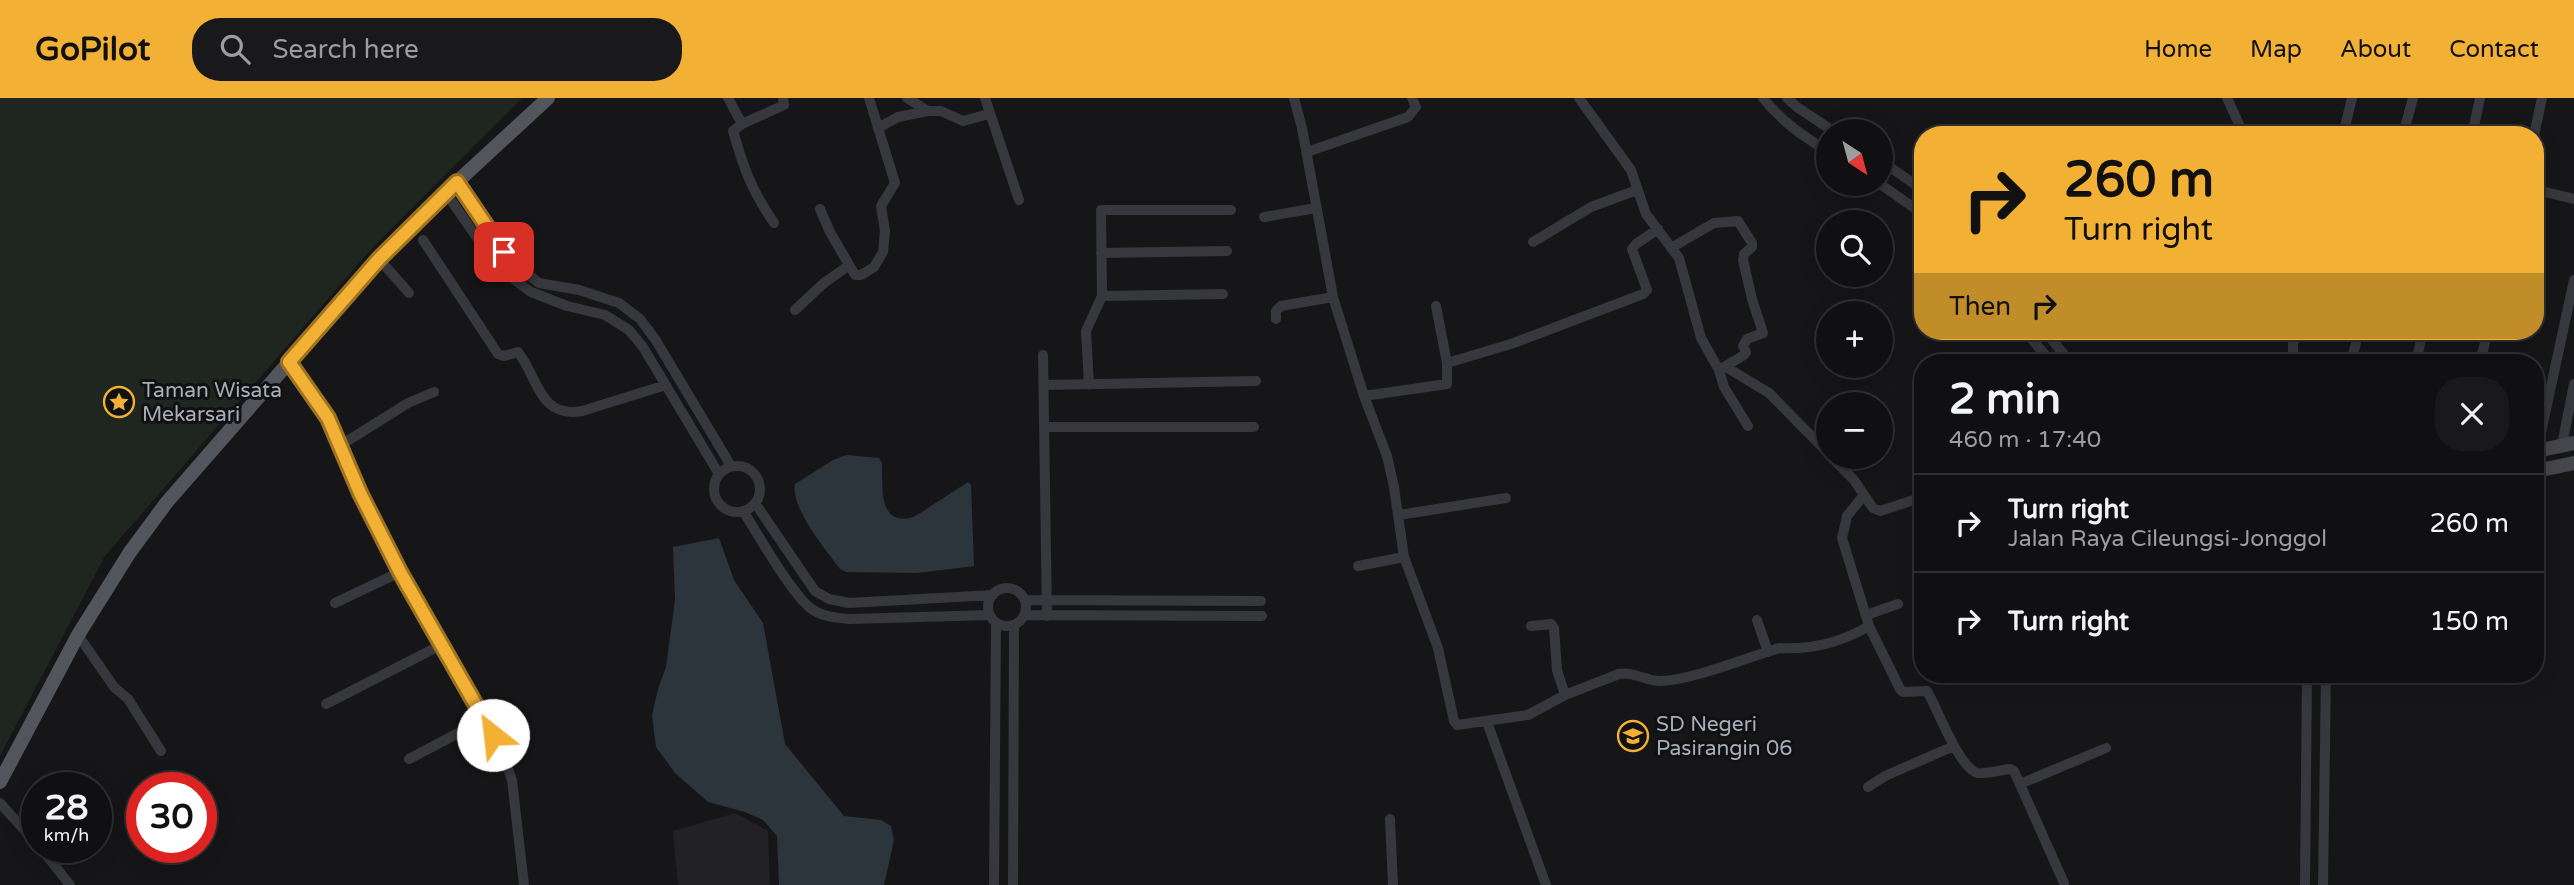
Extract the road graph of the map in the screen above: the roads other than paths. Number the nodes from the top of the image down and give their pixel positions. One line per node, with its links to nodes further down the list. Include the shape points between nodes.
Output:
1 (548, 98): 30 (main road)
2 (728, 98): 20 (street)
3 (783, 98): 20 (street, via 784,105)
4 (869, 98): 26 (street)
5 (907, 98): 17 (street)
6 (985, 98): 18 (street)
7 (1294, 98): 28 (street)
8 (1412, 98): 28 (street, via 1416,107 1408,117)
9 (1578, 98): 32 (street, via 1631,170)
10 (1763, 98): 27 (street, via 1777,115)
11 (1787, 98): 19 (street)
12 (2227, 98): 21 (street)
13 (2352, 98): 22 (street)
14 (2413, 98): 23 (street)
15 (2480, 98): 24 (street)
16 (2542, 98): 25 (street)
17 (928, 111): 18 (street, via 966,121); 26 (street, via 898,117)
18 (989, 114): 37 (street)
19 (1816, 120)
20 (742, 124): 43 (street, via 733,133 747,177)
21 (2240, 126)
22 (2345, 126)
23 (2405, 126)
24 (2474, 126)
25 (2536, 126)
26 (878, 128): 51 (street, via 895,183 881,206 883,253 874,267 861,275)
27 (1816, 144)
28 (1307, 152): 38 (street)
29 (1894, 170): 31 (street)
30 (457, 182): 34 (main road); 84 (street, via 504,252 539,283 619,303 640,318)
31 (1914, 184)
32 (1637, 190): 44 (street); 46 (street, via 1591,207)
33 (2544, 192): 36 (street)
34 (446, 193): 50 (main road); 70 (street, via 497,267 531,292 605,315 629,330)
35 (1894, 194): 39 (street)
36 (2574, 199)
37 (1019, 200)
38 (1316, 208): 42 (street); 56 (street)
39 (1914, 208)
40 (820, 209): 51 (street)
41 (1231, 210): 49 (street, via 1101,210)
42 (1264, 217)
43 (774, 223)
44 (1658, 229): 47 (street); 66 (street, via 1632,249 1647,290 1643,294)
45 (423, 240): 70 (street, via 498,354 518,352 543,397 557,410 582,411)
46 (1534, 242)
47 (1671, 247): 67 (street, via 1681,262 1701,338); 67 (street, via 1714,223 1738,221 1752,243 1743,260 1763,333 1747,339 1744,355)
48 (1227, 251): 49 (street)
49 (1101, 253): 55 (street)
50 (379, 259): 53 (street); 65 (main road)
51 (848, 266): 58 (street)
52 (2574, 280): 75 (street)
53 (409, 293)
54 (1223, 294): 55 (street)
55 (1101, 296): 72 (street, via 1086,331)
56 (1333, 297): 59 (street, via 1281,306); 74 (street)
57 (1436, 306): 66 (street)
58 (795, 310)
59 (1276, 319)
60 (2033, 340): 62 (street)
61 (2052, 340): 63 (street)
62 (2044, 354)
63 (2064, 354)
64 (1043, 355): 71 (street)
65 (289, 362): 80 (street, via 316,398); 112 (main road, via 167,502)
66 (1447, 363): 74 (street, via 1445,386)
67 (1723, 368): 76 (street, via 1724,387); 79 (street, via 1769,393)
68 (1256, 382): 72 (street)
69 (2574, 384): 81 (street)
70 (666, 385): 87 (street)
71 (1044, 385): 72 (street); 77 (street)
72 (1089, 385)
73 (434, 392): 80 (street)
74 (1364, 396): 93 (street, via 1387,456)
75 (2544, 415)
76 (1748, 426)
77 (1044, 427): 78 (street); 99 (street)
78 (1254, 427)
79 (1816, 442)
80 (341, 444): 96 (street)
81 (2568, 444): 82 (street)
82 (2544, 449)
83 (2574, 463): 86 (street)
84 (731, 466): 87 (street); 91 (street, via 743,466 759,481)
85 (1843, 469): 88 (street)
86 (2544, 469)
87 (719, 474): 92 (street, via 713,488 717,502 729,511)
88 (1864, 495): 90 (street, via 1880,511); 104 (street, via 1847,516 1842,538)
89 (1506, 498): 93 (street)
90 (1914, 499)
91 (755, 503): 92 (street); 97 (street, via 815,591 829,599 849,603)
92 (743, 511): 107 (street, via 799,598 813,610 850,619)
93 (1399, 515): 94 (street)
94 (1404, 557): 95 (street); 120 (street, via 1438,648 1455,723)
95 (1358, 566)
96 (400, 572): 101 (street); 113 (street)
97 (993, 595): 98 (street, via 1011,588); 107 (street, via 988,605)
98 (1025, 600): 99 (street); 103 (street)
99 (1047, 600): 100 (street); 105 (street)
100 (1261, 601)
101 (335, 603)
102 (1898, 604): 104 (street)
103 (1024, 615): 105 (street); 109 (street)
104 (1866, 615): 111 (street)
105 (1047, 616): 106 (street)
106 (1262, 616)
107 (993, 619): 109 (street); 138 (street)
108 (1757, 620): 114 (street)
109 (1014, 625): 139 (street)
110 (1531, 626): 117 (street, via 1551,624 1554,628 1557,670)
111 (1869, 626): 114 (street, via 1822,645); 121 (street, via 1900,689 1927,691)
112 (78, 635): 123 (street, via 114,687 128,698); 125 (main road)
113 (443, 644): 118 (street); 119 (street)
114 (1768, 652): 117 (street, via 1663,681 1623,673)
115 (2307, 683): 132 (street)
116 (2326, 683): 133 (street)
117 (1565, 695): 120 (street, via 1528,715)
118 (327, 704)
119 (485, 719): 124 (street); 137 (street, via 512,780)
120 (1487, 722): 135 (street)
121 (1954, 746): 126 (street, via 1974,772 2012,769); 127 (street)
122 (2106, 748): 126 (street)
123 (161, 751)
124 (409, 759)
125 (0, 782)
126 (2021, 784): 134 (street)
127 (1868, 787)
128 (0, 803): 130 (street)
129 (1390, 819): 140 (street)
130 (21, 826)
131 (52, 863): 136 (street)
132 (2305, 882): 133 (street)
133 (2323, 882)
134 (2064, 883)
135 (1543, 884)
136 (70, 885)
137 (524, 885)
138 (994, 885)
139 (1013, 885)
140 (1393, 885)

